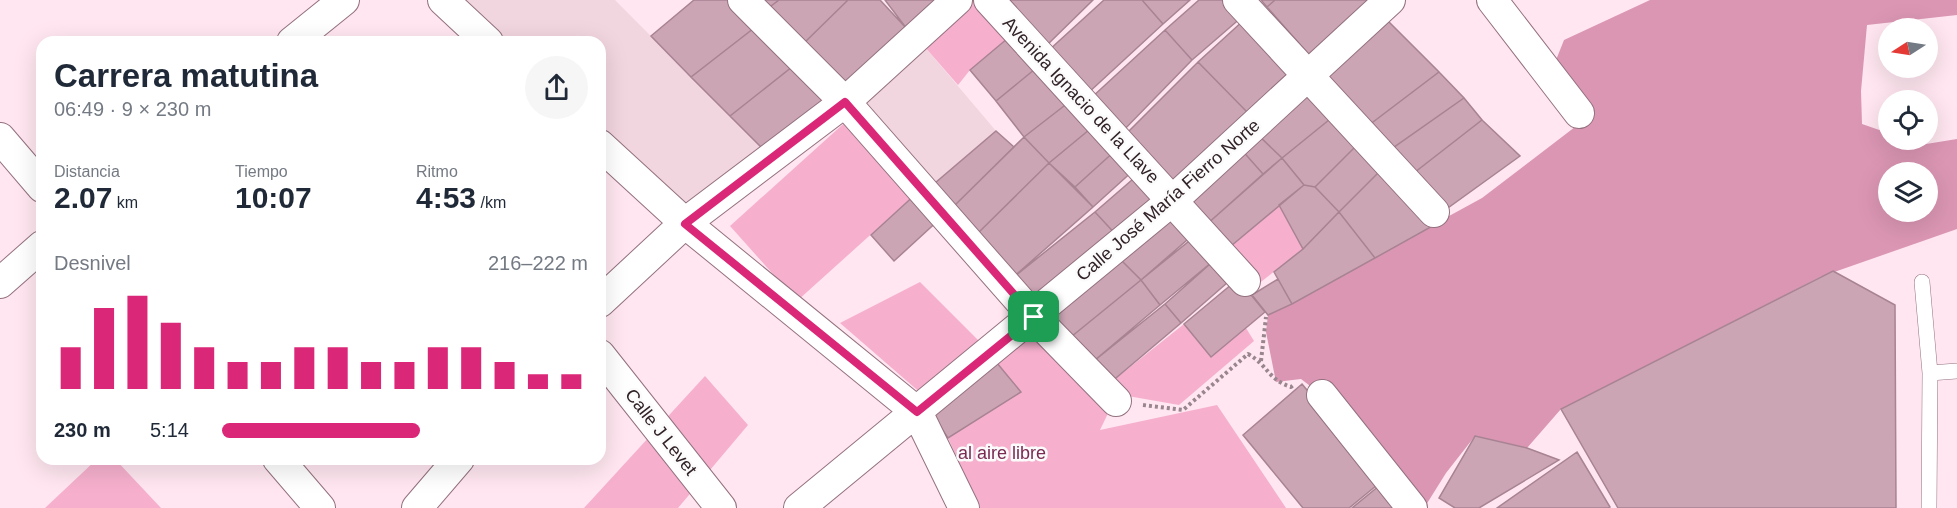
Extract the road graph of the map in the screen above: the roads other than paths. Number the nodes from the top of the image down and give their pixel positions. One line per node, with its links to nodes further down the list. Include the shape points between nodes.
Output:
1 (344, 0): 9 (street)
2 (442, 0): 10 (street)
3 (743, 0): 12 (street)
4 (957, 0): 12 (street)
5 (989, 0): 17 (street, Avenida Ignacio de la Llave)
6 (1238, 0): 11 (street)
7 (1390, 0): 11 (street, Calle José María Fierro Norte)
8 (1492, 0): 13 (street)
9 (299, 36)
10 (481, 36)
11 (1307, 75): 17 (street, Calle José María Fierro Norte); 18 (street)
12 (845, 102): 19 (street); 25 (street)
13 (1579, 112)
14 (0, 138): 16 (street)
15 (606, 151): 19 (street)
16 (36, 180)
17 (1173, 200): 21 (street, Avenida Ignacio de la Llave); 25 (street, Calle José María Fierro Norte)
18 (1434, 212)
19 (685, 224): 24 (street); 31 (street)
20 (36, 251): 23 (street)
21 (1245, 281)
22 (1922, 282): 28 (lane)
23 (0, 283)
24 (606, 296)
25 (1034, 317): 30 (street); 31 (street, Calle José María Fierro Norte)
26 (606, 363): 36 (street, Calle J Levet)
27 (1957, 371): 28 (lane)
28 (1930, 373): 40 (lane)
29 (1322, 395): 39 (street)
30 (1116, 401)
31 (917, 412): 37 (street, Calle José María Fierro Norte); 38 (street)
32 (283, 465): 34 (street)
33 (454, 465): 35 (street)
34 (315, 506)
35 (417, 508)
36 (721, 508)
37 (800, 508)
38 (963, 508)
39 (1412, 508)
40 (1929, 508)

